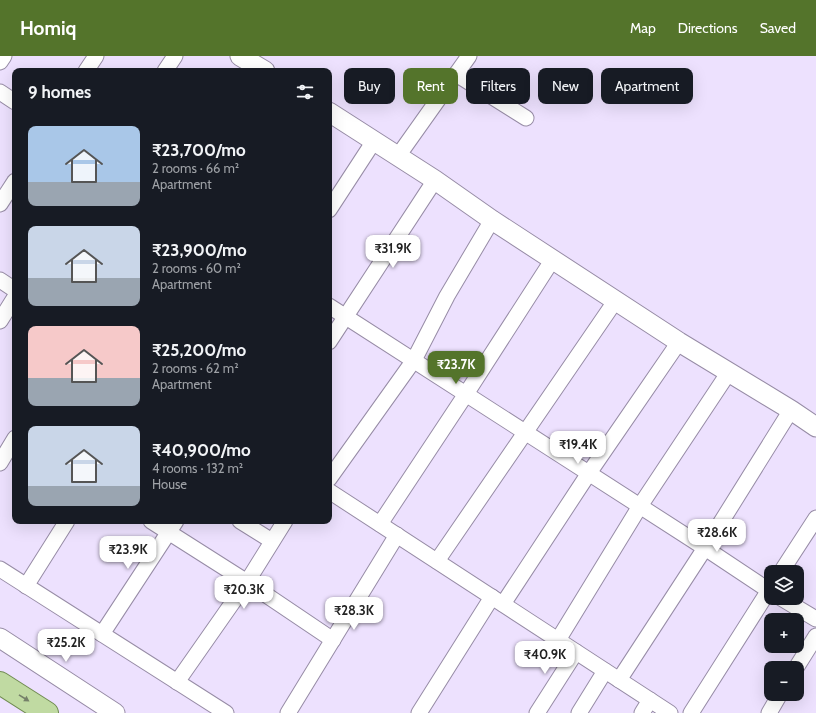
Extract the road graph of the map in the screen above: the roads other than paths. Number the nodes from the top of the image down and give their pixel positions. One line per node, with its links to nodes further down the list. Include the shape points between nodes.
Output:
1 (4, 56): 6 (street)
2 (96, 56): 7 (street)
3 (175, 56): 8 (street)
4 (240, 56): 9 (street)
5 (469, 56): 10 (street)
6 (0, 62)
7 (88, 68)
8 (167, 68)
9 (258, 68)
10 (458, 71)
11 (458, 75): 16 (street)
12 (0, 92): 13 (street)
13 (12, 100)
14 (435, 104): 18 (street)
15 (332, 114): 17 (street)
16 (526, 118)
17 (374, 141): 18 (street); 22 (street)
18 (398, 156): 19 (street)
19 (435, 180): 23 (street); 30 (street)
20 (12, 186): 21 (street)
21 (0, 204)
22 (332, 205)
23 (492, 220): 24 (street); 34 (street, via 447,296)
24 (553, 259): 27 (street); 36 (street)
25 (0, 280): 26 (street)
26 (12, 288)
27 (616, 300): 33 (street); 39 (street)
28 (12, 302): 31 (street)
29 (332, 308): 30 (street)
30 (346, 317): 32 (street); 34 (street)
31 (0, 321)
32 (332, 338)
33 (679, 342): 35 (street); 42 (street)
34 (414, 360): 36 (street); 43 (street)
35 (729, 372): 37 (street); 45 (street)
36 (466, 394): 39 (street); 51 (street)
37 (791, 410): 38 (street); 55 (street)
38 (816, 427)
39 (526, 432): 42 (street); 56 (street)
40 (12, 443): 41 (street)
41 (0, 463)
42 (589, 473): 45 (street); 62 (street)
43 (332, 475)
44 (332, 493): 51 (street)
45 (640, 506): 55 (street); 70 (street)
46 (816, 518): 57 (street)
47 (66, 524): 60 (street)
48 (161, 524): 52 (street)
49 (245, 524): 54 (street)
50 (283, 524): 54 (street)
51 (380, 524): 53 (street)
52 (172, 527): 59 (street); 66 (street)
53 (397, 535): 56 (street); 69 (street)
54 (272, 541): 59 (street)
55 (705, 548): 61 (street); 74 (street)
56 (437, 561): 62 (street)
57 (786, 565)
58 (0, 569): 60 (street)
59 (247, 582): 69 (street); 75 (street)
60 (26, 586): 66 (street)
61 (764, 586)
62 (497, 600): 70 (street); 83 (street)
63 (764, 605): 88 (street)
64 (794, 605): 65 (street)
65 (816, 619)
66 (102, 634): 75 (street)
67 (816, 636): 72 (street)
68 (0, 638): 80 (street)
69 (333, 640): 82 (street)
70 (558, 640): 71 (street)
71 (576, 652): 73 (street); 84 (street)
72 (800, 661)
73 (605, 671): 74 (street); 85 (street)
74 (619, 680): 77 (street)
75 (177, 682): 81 (street)
76 (0, 683): 79 (main road, one-way to 79)
77 (650, 700): 86 (street); 87 (street)
78 (776, 701): 89 (street)
79 (47, 713)
80 (115, 713)
81 (226, 713)
82 (288, 713)
83 (420, 713)
84 (537, 713)
85 (579, 713)
86 (642, 713)
87 (670, 713)
88 (691, 713)
89 (769, 713)

